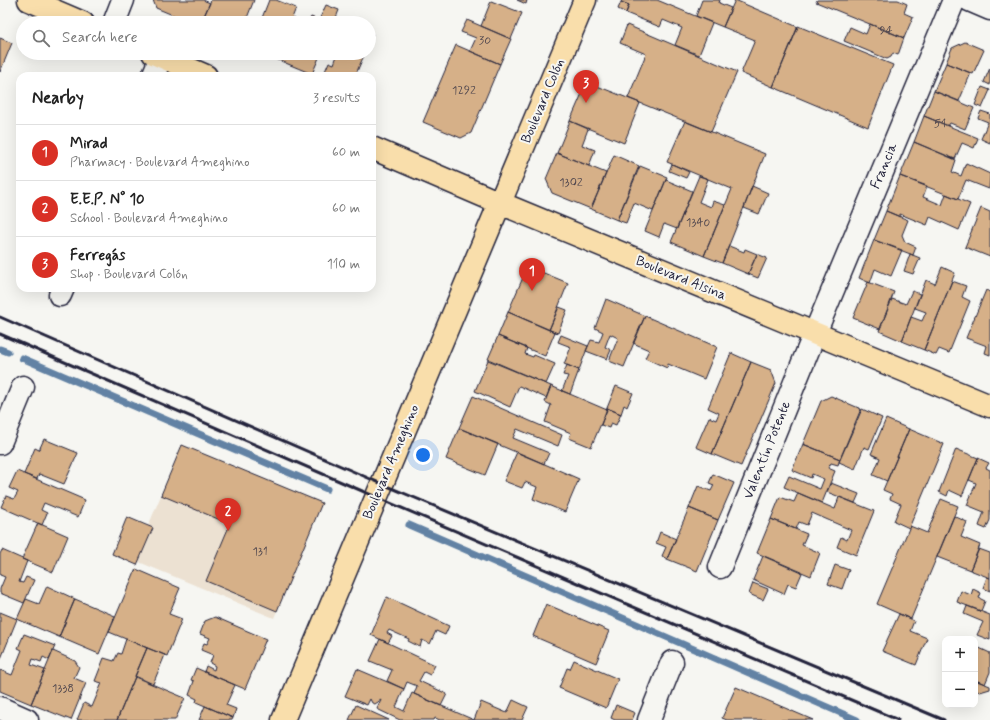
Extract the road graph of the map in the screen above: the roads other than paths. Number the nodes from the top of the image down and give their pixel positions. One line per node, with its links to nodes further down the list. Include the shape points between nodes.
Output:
1 (29, 0): 7 (main road)
2 (124, 0): 8 (street)
3 (585, 0): 12 (main road, Boulevard Colón)
4 (954, 0): 13 (street, Francia)
5 (969, 0): 6 (street)
6 (990, 9)
7 (67, 16)
8 (117, 16)
9 (156, 62): 10 (main road)
10 (192, 72)
11 (376, 150): 12 (main road, Boulevard Alsina)
12 (500, 203): 13 (main road, Boulevard Alsina); 21 (main road, Boulevard Ameghino)
13 (815, 333): 15 (main road, Boulevard Alsina); 17 (street, Valentín Potente)
14 (23, 387): 16 (street)
15 (990, 406)
16 (0, 443)
17 (720, 567)
18 (672, 662): 22 (street)
19 (0, 708): 20 (street)
20 (27, 720)
21 (282, 720)
22 (649, 720)

